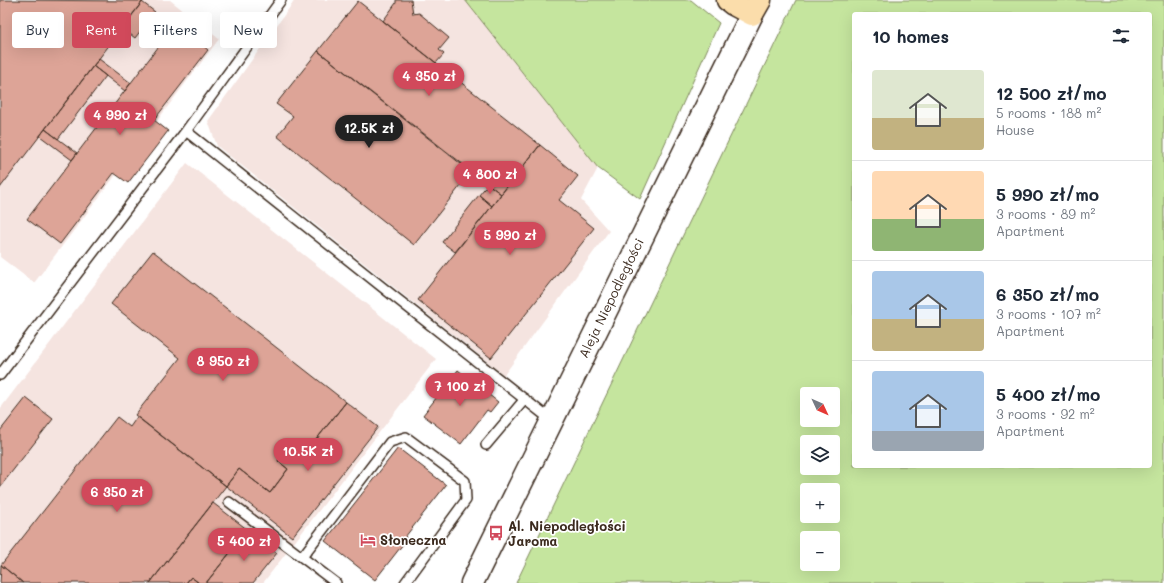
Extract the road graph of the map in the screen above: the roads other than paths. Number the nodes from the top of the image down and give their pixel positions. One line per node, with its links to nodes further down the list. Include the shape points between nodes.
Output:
1 (281, 0): 4 (lane)
2 (728, 0): 3 (main road, via 733,4)
3 (756, 7): 7 (main road, Aleja Niepodległości)
4 (186, 131): 5 (lane); 6 (lane)
5 (0, 375)
6 (525, 399): 7 (lane); 8 (lane)
7 (552, 420): 13 (main road, Aleja Niepodległości)
8 (486, 444)
9 (230, 502): 10 (lane)
10 (302, 557): 11 (lane); 12 (lane, via 390,442 406,437 465,481 466,500)
11 (336, 583)
12 (405, 583)
13 (472, 583)

